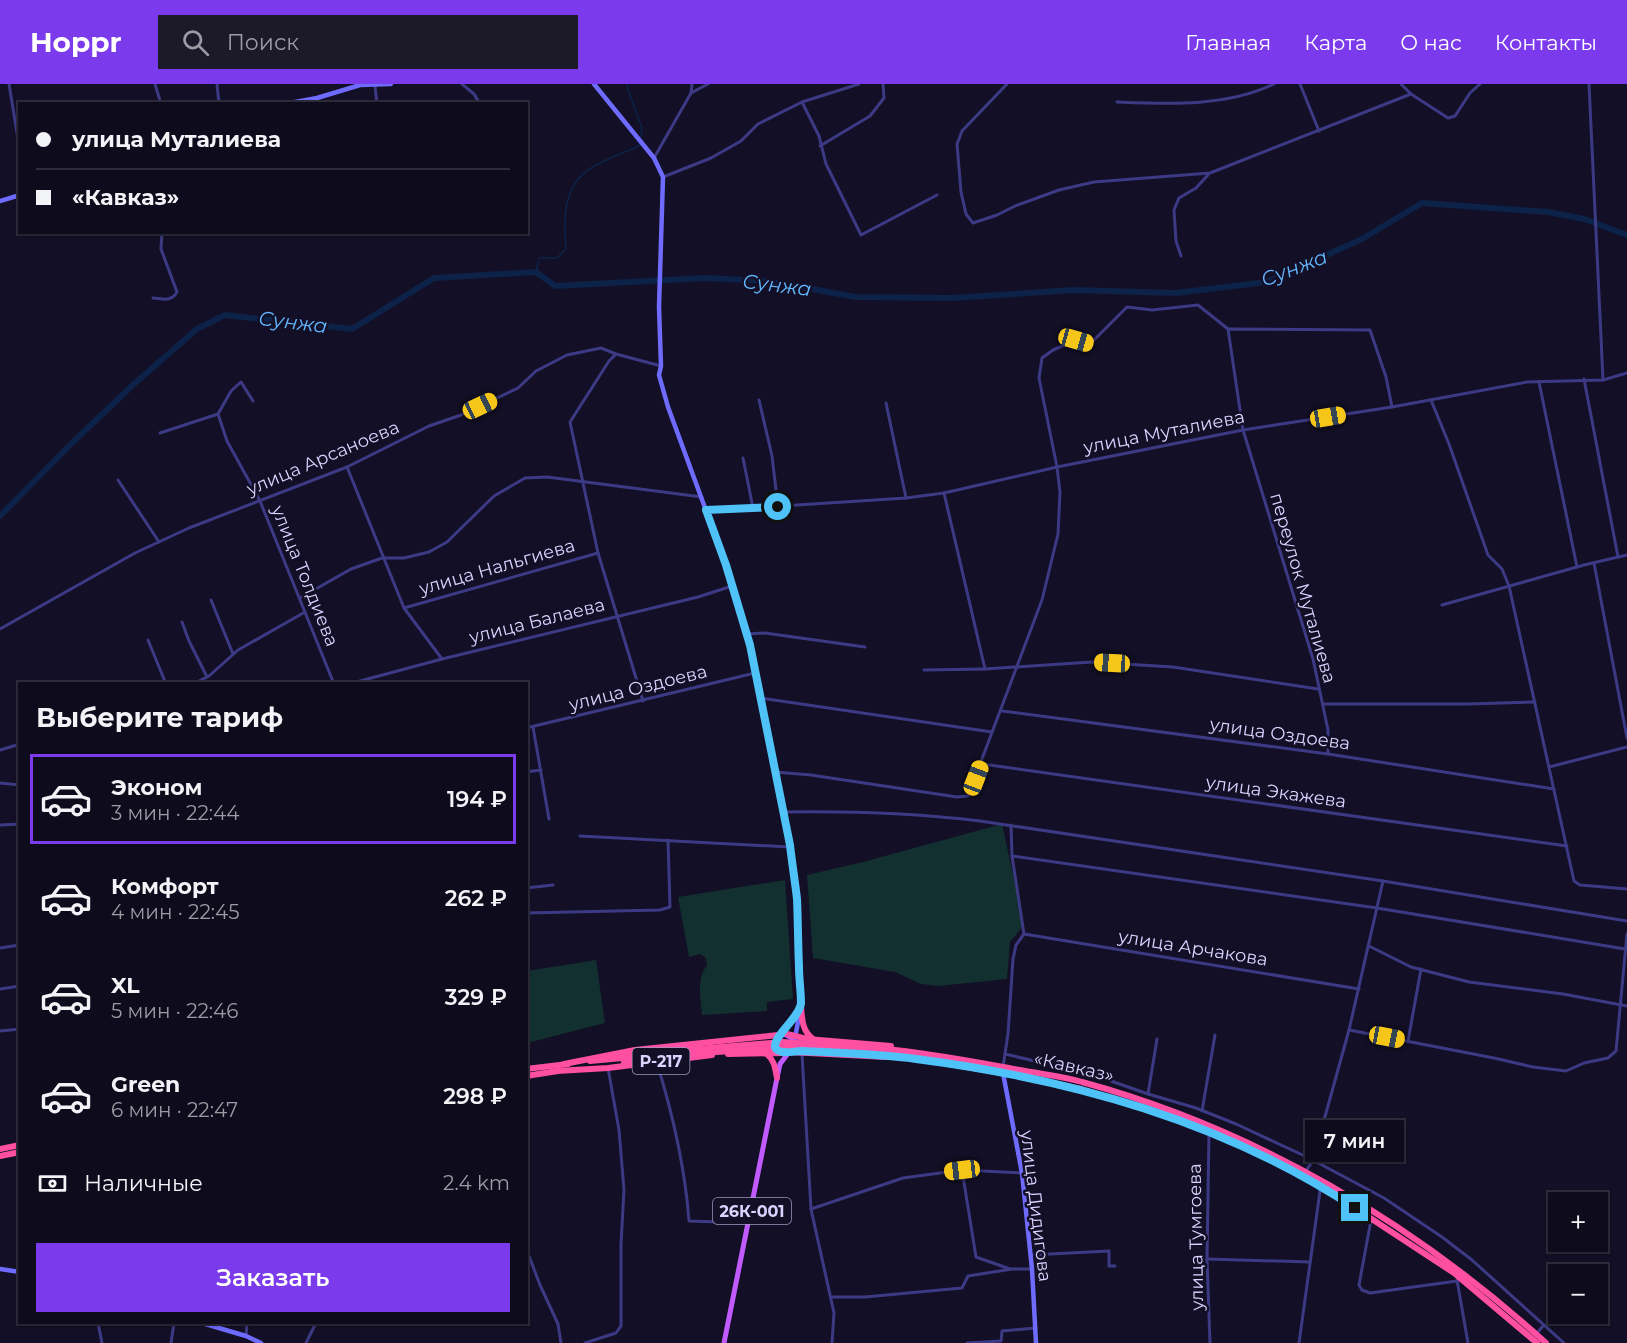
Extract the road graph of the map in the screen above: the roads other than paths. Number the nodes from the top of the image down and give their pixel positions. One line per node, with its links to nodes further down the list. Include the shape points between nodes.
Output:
1 (9, 84): 29 (street)
2 (155, 84): 21 (street)
3 (217, 84): 22 (street)
4 (391, 84): 18 (main road)
5 (462, 84): 25 (street)
6 (594, 84): 31 (main road)
7 (692, 84): 19 (street)
8 (708, 84): 19 (street)
9 (859, 84): 26 (street)
10 (883, 84): 30 (street, via 884,99 870,116)
11 (1007, 84): 32 (street, via 962,131 957,144 961,192 966,214 973,223 1059,190 1094,183)
12 (1274, 84): 27 (street, via 1204,102)
13 (1300, 84): 28 (street)
14 (1401, 84): 20 (street)
15 (1480, 84): 20 (street, via 1455,116 1448,118)
16 (1589, 84): 45 (street)
17 (360, 85): 18 (main road); 23 (main road)
18 (375, 86): 24 (street)
19 (691, 93): 31 (street)
20 (1411, 94): 28 (street)
21 (160, 102)
22 (219, 102)
23 (295, 102)
24 (377, 102)
25 (479, 102)
26 (802, 102): 30 (street); 33 (street, via 758,124 741,141 711,158)
27 (1117, 102)
28 (1319, 131): 32 (street)
29 (18, 139)
30 (820, 146): 34 (street, via 861,235)
31 (654, 158): 33 (main road)
32 (1210, 173): 38 (street, via 1179,198 1174,210)
33 (663, 177): 42 (main road, via 659,307)
34 (938, 195)
35 (18, 196): 36 (main road)
36 (0, 201)
37 (162, 234): 39 (street, via 162,249 177,292 169,300)
38 (1181, 256)
39 (153, 298)
40 (1228, 329): 51 (street, via 1370,330); 53 (street, переулок Муталиева); 56 (street, via 1198,305 1152,310 1127,307 1090,344 1076,340 1042,358 1039,378)
41 (616, 354): 42 (street, улица Арсаноева); 57 (street, улица Арсаноева, via 601,348 567,355 536,371 518,388); 59 (street, via 570,422)
42 (662, 366): 61 (main road, via 659,375 668,408)
43 (1627, 373): 45 (street, улица Муталиева)
44 (1584, 379): 45 (street, улица Муталиева); 46 (street, улица Муталиева); 70 (street)
45 (1603, 380)
46 (1539, 382): 48 (street, улица Муталиева); 73 (street)
47 (759, 400): 64 (street, via 772,456)
48 (1431, 400): 51 (street, улица Муталиева); 75 (street, via 1488,555 1502,569)
49 (253, 401): 52 (street, via 241,382 231,390)
50 (886, 403): 62 (street)
51 (1392, 407): 53 (street, улица Муталиева)
52 (218, 414): 54 (street); 63 (street, улица Толдиева, via 227,441)
53 (1243, 430): 56 (street, улица Муталиева); 98 (street, переулок Муталиева, via 1313,659)
54 (160, 433)
55 (743, 458): 65 (street)
56 (1057, 466): 60 (street, улица Муталиева); 89 (street, via 1058,534 1042,600)
57 (346, 467): 63 (street, улица Арсаноева); 71 (street)
58 (118, 480): 67 (street)
59 (582, 482): 61 (street); 68 (street); 71 (street, via 525,478 494,496 447,542 429,552)
60 (944, 493): 62 (street, улица Муталиева); 90 (street)
61 (702, 497): 66 (main road)
62 (906, 498): 64 (street, улица Муталиева)
63 (260, 501): 67 (street, улица Арсаноева); 76 (street, улица Толдиева)
64 (778, 507): 65 (street, улица Муталиева)
65 (753, 508): 66 (street, улица Муталиева)
66 (706, 510): 74 (main road)
67 (159, 542): 83 (street, улица Арсаноева)
68 (598, 552): 79 (street, улица Нальгиева); 81 (street)
69 (1627, 555): 70 (street)
70 (1618, 557): 72 (street)
71 (382, 558): 76 (street, via 351,569); 79 (street)
72 (1594, 563): 73 (street); 107 (street)
73 (1577, 567): 75 (street)
74 (732, 586): 81 (street, улица Балаева); 84 (main road)
75 (1509, 586): 78 (street); 101 (street)
76 (300, 598): 80 (street, улица Толдиева)
77 (211, 600): 87 (street)
78 (1442, 605)
79 (404, 608): 88 (street)
80 (305, 612): 87 (street); 96 (street, улица Толдиева)
81 (616, 616): 88 (street, улица Балаева); 100 (street)
82 (182, 622): 93 (street)
83 (0, 629)
84 (746, 634): 86 (street, via 765,633); 92 (main road)
85 (148, 640): 94 (street)
86 (865, 647)
87 (233, 654): 93 (street)
88 (442, 659): 97 (street, улица Балаева)
89 (1017, 666): 90 (street); 98 (street, via 1092,662 1173,667); 103 (street)
90 (985, 669): 91 (street)
91 (924, 670)
92 (755, 673): 99 (main road); 100 (street, улица Оздоева)
93 (207, 677): 95 (street)
94 (165, 682)
95 (197, 682)
96 (333, 682)
97 (356, 682)
98 (1318, 689): 102 (street, переулок Муталиева)
99 (760, 698): 106 (street); 116 (main road)
100 (643, 701): 104 (street, улица Оздоева)
101 (1535, 702): 102 (street); 113 (street)
102 (1323, 704): 111 (street, переулок Муталиева)
103 (1002, 711): 106 (street); 111 (street, улица Оздоева)
104 (533, 727): 105 (street, улица Оздоева); 114 (street)
105 (528, 728)
106 (992, 732): 112 (street)
107 (1627, 738)
108 (18, 745): 110 (street)
109 (1627, 747): 113 (street)
110 (0, 750)
111 (1328, 754): 120 (street, улица Оздоева)
112 (982, 764): 116 (street, via 968,796 957,797); 128 (street, улица Экажева)
113 (1549, 767): 120 (street)
114 (541, 770): 115 (street); 122 (street)
115 (528, 772)
116 (775, 772): 121 (main road)
117 (0, 776): 118 (street)
118 (0, 783): 119 (street)
119 (18, 784)
120 (1554, 789): 128 (street)
121 (783, 812): 125 (street, via 930,814); 129 (main road)
122 (549, 819)
123 (18, 824): 124 (street)
124 (0, 825)
125 (1011, 825): 130 (street); 131 (street)
126 (580, 836): 127 (street)
127 (668, 840): 129 (street); 136 (street, via 670,907)
128 (1567, 846): 134 (street, via 1574,881 1580,885)
129 (790, 847): 149 (main road, via 797,898)
130 (1012, 856): 135 (street); 138 (street)
131 (1383, 881): 135 (street); 137 (street)
132 (554, 885): 133 (street)
133 (528, 888)
134 (1627, 889)
135 (1377, 908): 141 (street); 143 (street)
136 (528, 913)
137 (1627, 921)
138 (1024, 934): 147 (street, улица Арчакова); 165 (street, via 1012,959)
139 (1627, 934): 143 (street)
140 (18, 945): 142 (street)
141 (1369, 946): 144 (street); 147 (street)
142 (0, 948)
143 (1625, 949): 148 (street)
144 (1420, 969): 148 (street, via 1469,982); 160 (street)
145 (18, 986): 146 (street)
146 (0, 989)
147 (1359, 989): 152 (street)
148 (1620, 1005): 150 (street); 160 (street, via 1616,1051 1608,1058 1566,1071)
149 (801, 1006): 155 (main road, via 788,1028); 157 (main road); 159 (highway, via 803,1026)
150 (1627, 1006)
151 (18, 1029): 153 (street)
152 (1349, 1030): 160 (street); 183 (street)
153 (0, 1031)
154 (787, 1034): 155 (main road); 157 (highway); 161 (main road)
155 (778, 1035): 162 (main road, via 775,1040); 169 (highway, via 635,1050)
156 (1215, 1035): 177 (street)
157 (795, 1036): 159 (highway); 161 (main road)
158 (1157, 1039): 176 (street)
159 (814, 1040): 166 (highway, via 884,1045)
160 (1408, 1041)
161 (794, 1044): 162 (main road)
162 (782, 1051): 163 (highway, «Кавказ» / Р-217); 164 (highway, «Кавказ»); 175 (main road); 175 (main road)
163 (802, 1051): 166 (highway, «Кавказ» / Р-217); 188 (street)
164 (766, 1053): 168 (highway, Р-217); 175 (highway, via 772,1058)
165 (1005, 1054): 172 (street); 176 (street, via 1094,1075)
166 (916, 1055): 167 (highway, «Кавказ» / Р-217, bridge, via 784,1047); 172 (highway, «Кавказ» / Р-217)
167 (623, 1060): 169 (highway, «Кавказ» / Р-217); 173 (highway, «Кавказ» / Р-217)
168 (656, 1062): 170 (highway, Р-217); 190 (street, via 686,1183 689,1221)
169 (564, 1064): 171 (highway, «Кавказ» / Р-217)
170 (609, 1068): 173 (highway, Р-217); 218 (street, via 624,1190 621,1326 616,1333)
171 (528, 1069)
172 (1003, 1070): 178 (highway, «Кавказ» / Р-217, via 1136,1105); 185 (highway, «Кавказ» / Р-217, via 1081,1081 1177,1112 1245,1140); 186 (main road, улица Дидигова)
173 (557, 1071): 174 (highway, «Кавказ» / Р-217)
174 (528, 1076)
175 (777, 1078): 190 (main road, 26К-001)
176 (1148, 1094): 177 (street)
177 (1202, 1111): 183 (street)
178 (1209, 1132): 187 (highway, «Кавказ» / Р-217); 193 (street, улица Тумгоева)
179 (18, 1145): 180 (highway)
180 (0, 1149)
181 (18, 1152): 182 (highway)
182 (0, 1156)
183 (1313, 1160): 185 (street); 208 (street, via 1384,1198 1442,1238)
184 (962, 1170): 186 (street); 188 (street, via 903,1178); 197 (street, via 976,1257)
185 (1306, 1172): 210 (highway, «Кавказ» / Р-217, via 1457,1268)
186 (1022, 1173): 192 (main road, улица Дидигова)
187 (1323, 1187): 189 (highway, «Кавказ» / Р-217); 194 (street)
188 (811, 1209): 202 (street)
189 (1371, 1219): 200 (highway, «Кавказ» / Р-217); 201 (street, via 1359,1285 1362,1290 1370,1293)
190 (749, 1223): 219 (main road, 26К-001)
191 (528, 1253): 217 (street, via 558,1324)
192 (1030, 1255): 195 (street, via 1109,1251 1109,1266); 198 (main road, улица Дидигова)
193 (1207, 1259): 194 (street); 223 (street, улица Тумгоева)
194 (1310, 1262): 224 (street)
195 (1115, 1266)
196 (0, 1269): 199 (main road)
197 (1012, 1269): 198 (street); 202 (street, via 968,1276 962,1288)
198 (1032, 1269): 209 (main road, улица Дидигова)
199 (18, 1272)
200 (1454, 1273): 201 (street); 212 (highway, «Кавказ» / Р-217)
201 (1457, 1281): 225 (street)
202 (831, 1297): 220 (street)
203 (98, 1324): 213 (street)
204 (174, 1324): 214 (street)
205 (205, 1324): 211 (main road)
206 (247, 1324): 211 (street)
207 (316, 1324): 216 (street)
208 (1544, 1324): 210 (street); 227 (street)
209 (1036, 1328): 221 (street, via 1002,1331 1001,1341); 222 (main road, улица Дидигова)
210 (1536, 1334): 226 (highway, «Кавказ» / Р-217)
211 (246, 1336): 215 (main road)
212 (1536, 1342)
213 (102, 1343)
214 (171, 1343)
215 (261, 1343)
216 (306, 1343)
217 (561, 1343)
218 (585, 1343)
219 (724, 1343)
220 (832, 1343)
221 (967, 1343)
222 (1036, 1343)
223 (1210, 1343)
224 (1299, 1343)
225 (1468, 1343)
226 (1546, 1343)
227 (1564, 1343)

